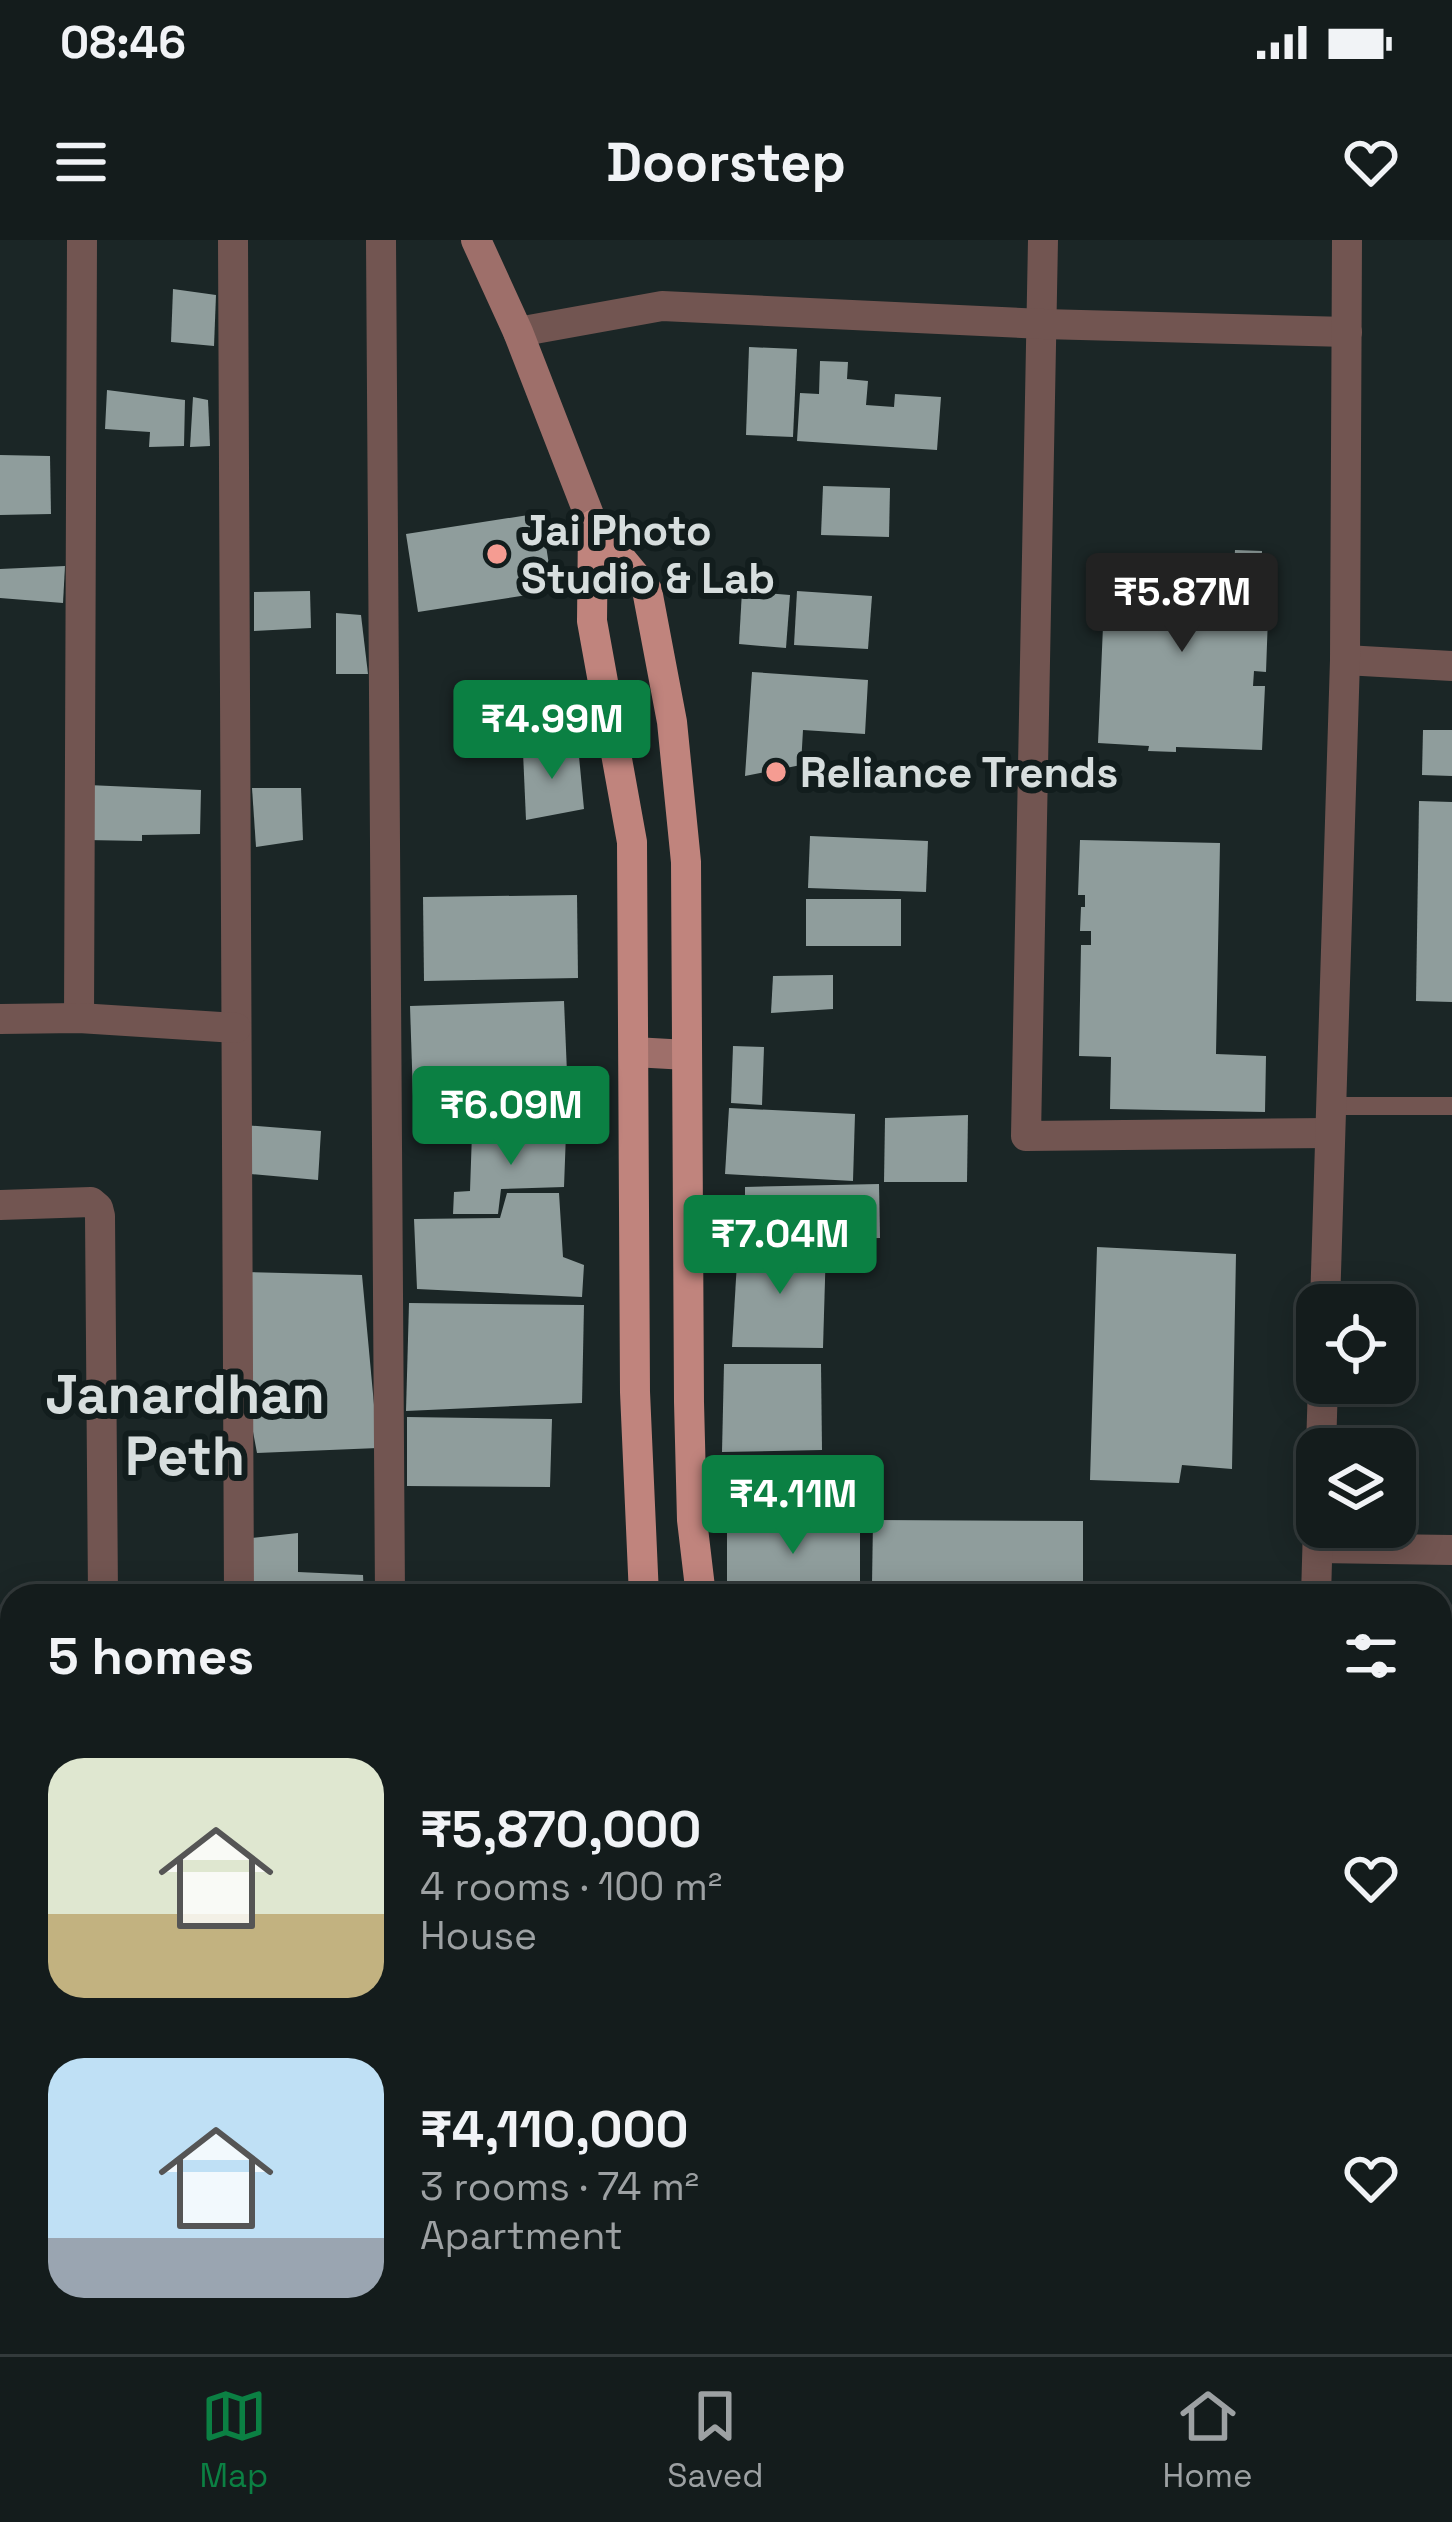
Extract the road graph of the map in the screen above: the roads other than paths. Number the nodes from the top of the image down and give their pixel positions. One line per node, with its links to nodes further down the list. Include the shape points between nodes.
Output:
1 (82, 240): 13 (street)
2 (233, 240): 15 (street)
3 (381, 240): 27 (street)
4 (476, 240): 8 (main road)
5 (1043, 240): 7 (street)
6 (1347, 240): 9 (street)
7 (1043, 324): 8 (street, via 662,306); 9 (street); 19 (street, via 1026,1136)
8 (518, 332): 10 (main road)
9 (1347, 332): 11 (street)
10 (593, 525): 16 (main road, via 592,620 632,842); 17 (main road, via 647,590 672,722 686,862)
11 (1345, 660): 12 (street); 19 (street)
12 (1452, 666)
13 (79, 1018): 14 (street); 15 (street)
14 (0, 1019)
15 (236, 1028): 26 (street)
16 (634, 1052): 17 (main road); 28 (main road)
17 (687, 1054): 29 (main road, via 688,1402)
18 (1452, 1106): 19 (lane)
19 (1330, 1119): 21 (street)
20 (0, 1205): 25 (street, via 98,1208)
21 (1326, 1284)
22 (1416, 1547): 24 (street)
23 (1318, 1548): 30 (street)
24 (1452, 1550)
25 (103, 1584)
26 (239, 1584)
27 (390, 1584)
28 (643, 1584)
29 (700, 1584)
30 (1316, 1584)

